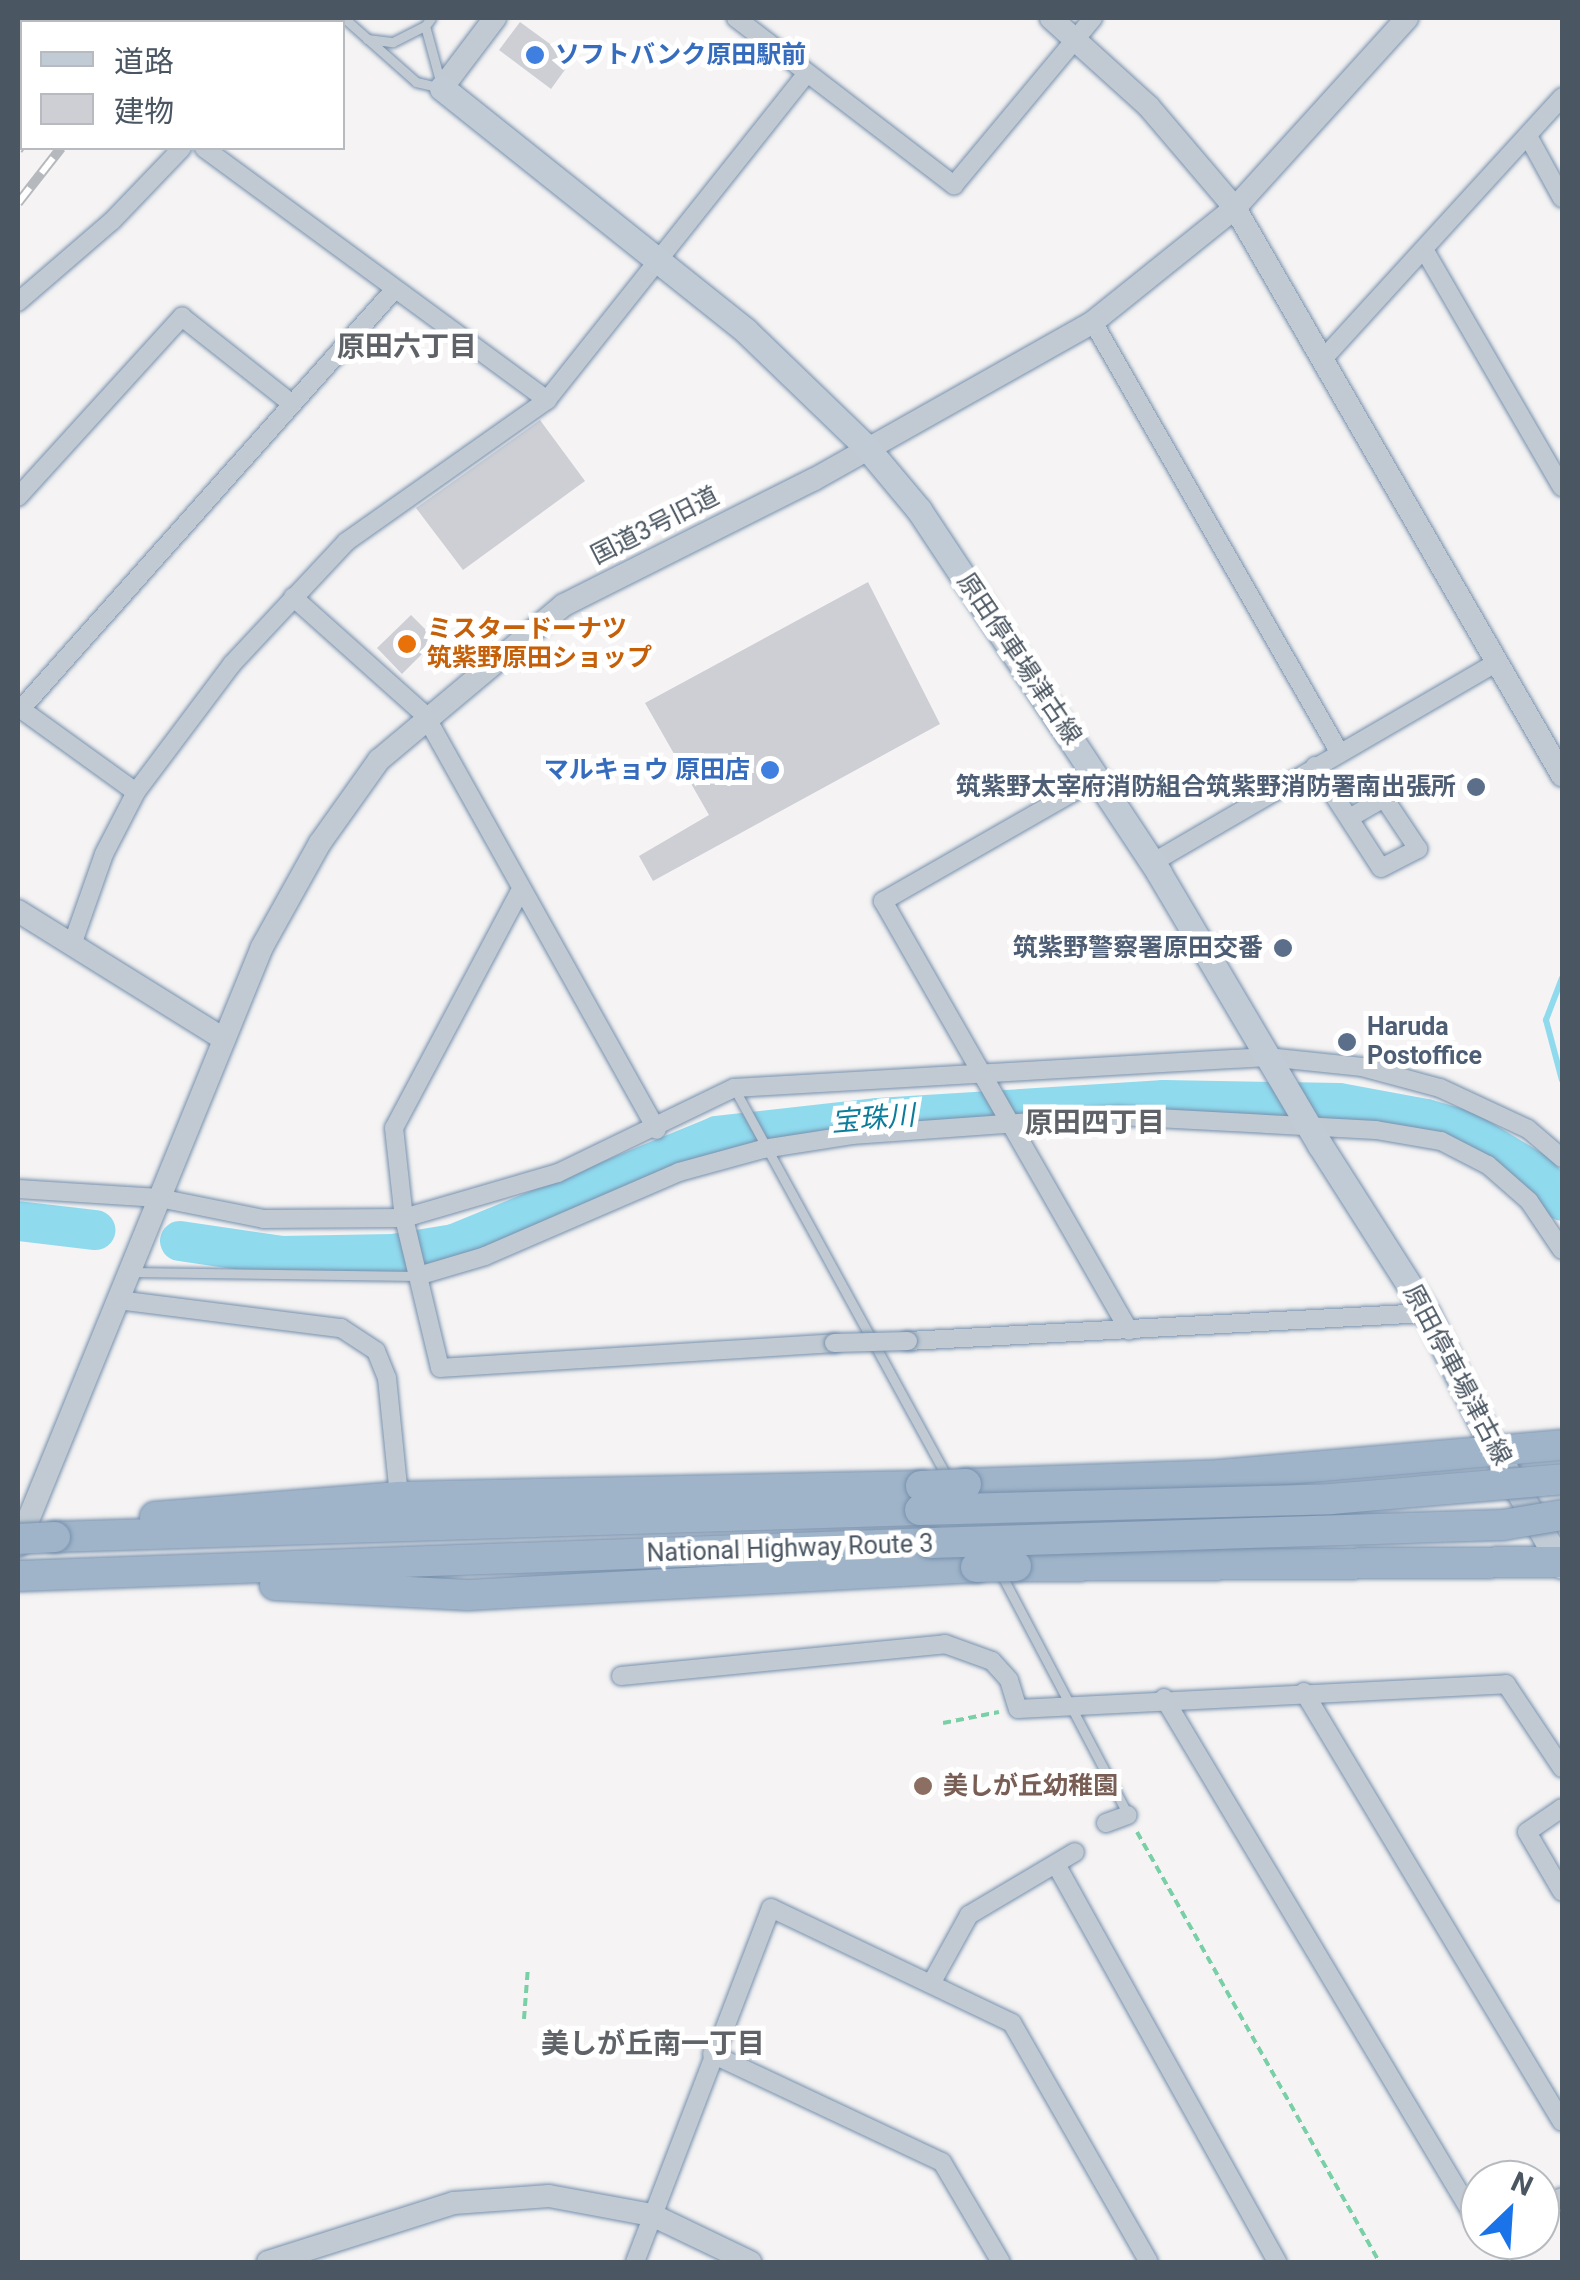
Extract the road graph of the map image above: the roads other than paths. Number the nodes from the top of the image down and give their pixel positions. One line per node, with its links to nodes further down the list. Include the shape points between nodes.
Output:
1 (344, 18): 9 (lane)
2 (495, 18): 11 (street)
3 (736, 18): 10 (street)
4 (1051, 18): 8 (street)
5 (1092, 18): 8 (street)
6 (1407, 18): 17 (street, 国道3号旧道)
7 (428, 22): 9 (lane, via 393,42); 11 (lane)
8 (1077, 38): 10 (street, via 954,185); 17 (street, via 1149,107)
9 (366, 39): 11 (lane, via 416,82)
10 (805, 76): 19 (street)
11 (442, 88): 19 (main road, 原田停車場津古線)
12 (1562, 97): 13 (street)
13 (1528, 136): 16 (street); 18 (street)
14 (180, 150): 21 (street, via 112,221)
15 (207, 150): 20 (street)
16 (1562, 198)
17 (1234, 208): 22 (street, 国道3号旧道); 23 (street)
18 (1425, 251): 23 (street); 27 (street)
19 (664, 260): 24 (street); 26 (main road, 原田停車場津古線)
20 (396, 288): 24 (street); 25 (street)
21 (18, 302)
22 (1093, 322): 26 (street, 国道3号旧道); 33 (street)
23 (1324, 358): 30 (street)
24 (548, 400): 29 (street, via 346,542)
25 (292, 404): 28 (street, via 182,317); 31 (street)
26 (868, 449): 32 (street, 国道3号旧道, via 564,605); 36 (main road, 原田停車場津古線, via 919,510)
27 (1562, 487)
28 (18, 497)
29 (293, 597): 32 (street); 37 (street, via 232,664)
30 (1498, 662): 33 (street); 35 (street)
31 (19, 708): 37 (street)
32 (426, 715): 40 (street); 43 (street, 国道3号旧道, via 379,760 320,843 262,947)
33 (1340, 751): 34 (street)
34 (1315, 766): 38 (street); 39 (street)
35 (1562, 775)
36 (1098, 778): 39 (main road, 原田停車場津古線); 45 (street, via 883,900)
37 (136, 792): 42 (street, via 104,854)
38 (1350, 818)
39 (1152, 863): 44 (main road, 原田停車場津古線)
40 (519, 893): 49 (street); 54 (street, via 394,1128)
41 (18, 910): 42 (street)
42 (72, 944): 43 (street)
43 (224, 1039): 53 (street, 国道3号旧道)
44 (1267, 1057): 45 (street); 48 (main road, 原田停車場津古線); 51 (street, via 1362,1067 1440,1088 1504,1115)
45 (974, 1070): 46 (street); 47 (street)
46 (734, 1088): 49 (street); 50 (lane)
47 (1008, 1128): 48 (street, via 1119,1116); 50 (street, via 852,1134); 60 (street)
48 (1310, 1128): 55 (street, via 1441,1140 1488,1165 1529,1200); 59 (main road, 原田停車場津古線)
49 (657, 1130): 54 (street, via 558,1173)
50 (764, 1149): 57 (street, via 679,1172 486,1256); 75 (lane)
51 (1562, 1158)
52 (18, 1188): 53 (street)
53 (159, 1198): 54 (street, via 264,1219); 56 (street, 国道3号旧道)
54 (404, 1218): 57 (street)
55 (1562, 1250)
56 (132, 1272): 57 (lane); 58 (street, 国道3号旧道)
57 (418, 1276): 60 (street, bridge, via 440,1368)
58 (118, 1300): 64 (street, via 342,1328 376,1350 386,1378); 68 (street, 国道3号旧道)
59 (1428, 1312): 60 (street); 62 (main road, 原田停車場津古線)
60 (1128, 1331)
61 (1562, 1445): 62 (highway)
62 (1495, 1451): 65 (highway, bridge, via 1220,1475 966,1484); 69 (main road, 原田停車場津古線)
63 (1562, 1478): 65 (highway, National Highway Route 3, bridge, via 1331,1499)
64 (399, 1496): 65 (highway); 67 (highway, via 142,1518)
65 (920, 1498): 67 (highway, National Highway Route 3)
66 (1562, 1515): 70 (highway, National Highway Route 3, bridge, via 1503,1526)
67 (102, 1537): 68 (highway, National Highway Route 3, bridge)
68 (18, 1542)
69 (1562, 1564): 70 (highway, bridge, via 1016,1566 468,1595 338,1592)
70 (183, 1573): 71 (highway, National Highway Route 3)
71 (30, 1576)
72 (621, 1676): 75 (street, via 945,1644 992,1661 1009,1680 1018,1709)
73 (1304, 1692): 74 (street); 76 (street, via 1506,1684); 85 (street)
74 (1164, 1698): 75 (street); 86 (street)
75 (1068, 1702): 78 (lane)
76 (1562, 1768)
77 (1562, 1808): 82 (street, via 1527,1832)
78 (1128, 1815): 79 (street)
79 (1106, 1823)
80 (1075, 1852): 81 (street)
81 (1058, 1868): 83 (street, via 969,1914); 93 (street)
82 (1562, 1892)
83 (932, 1982): 84 (street, via 771,1908); 92 (street, via 1012,2022)
84 (712, 2054): 87 (street); 91 (street, via 942,2162)
85 (1562, 2122)
86 (1460, 2194)
87 (652, 2215): 88 (street, via 549,2196 493,2196); 89 (street); 90 (street)
88 (268, 2262)
89 (635, 2262)
90 (750, 2262)
91 (1002, 2262)
92 (1149, 2262)
93 (1278, 2262)

